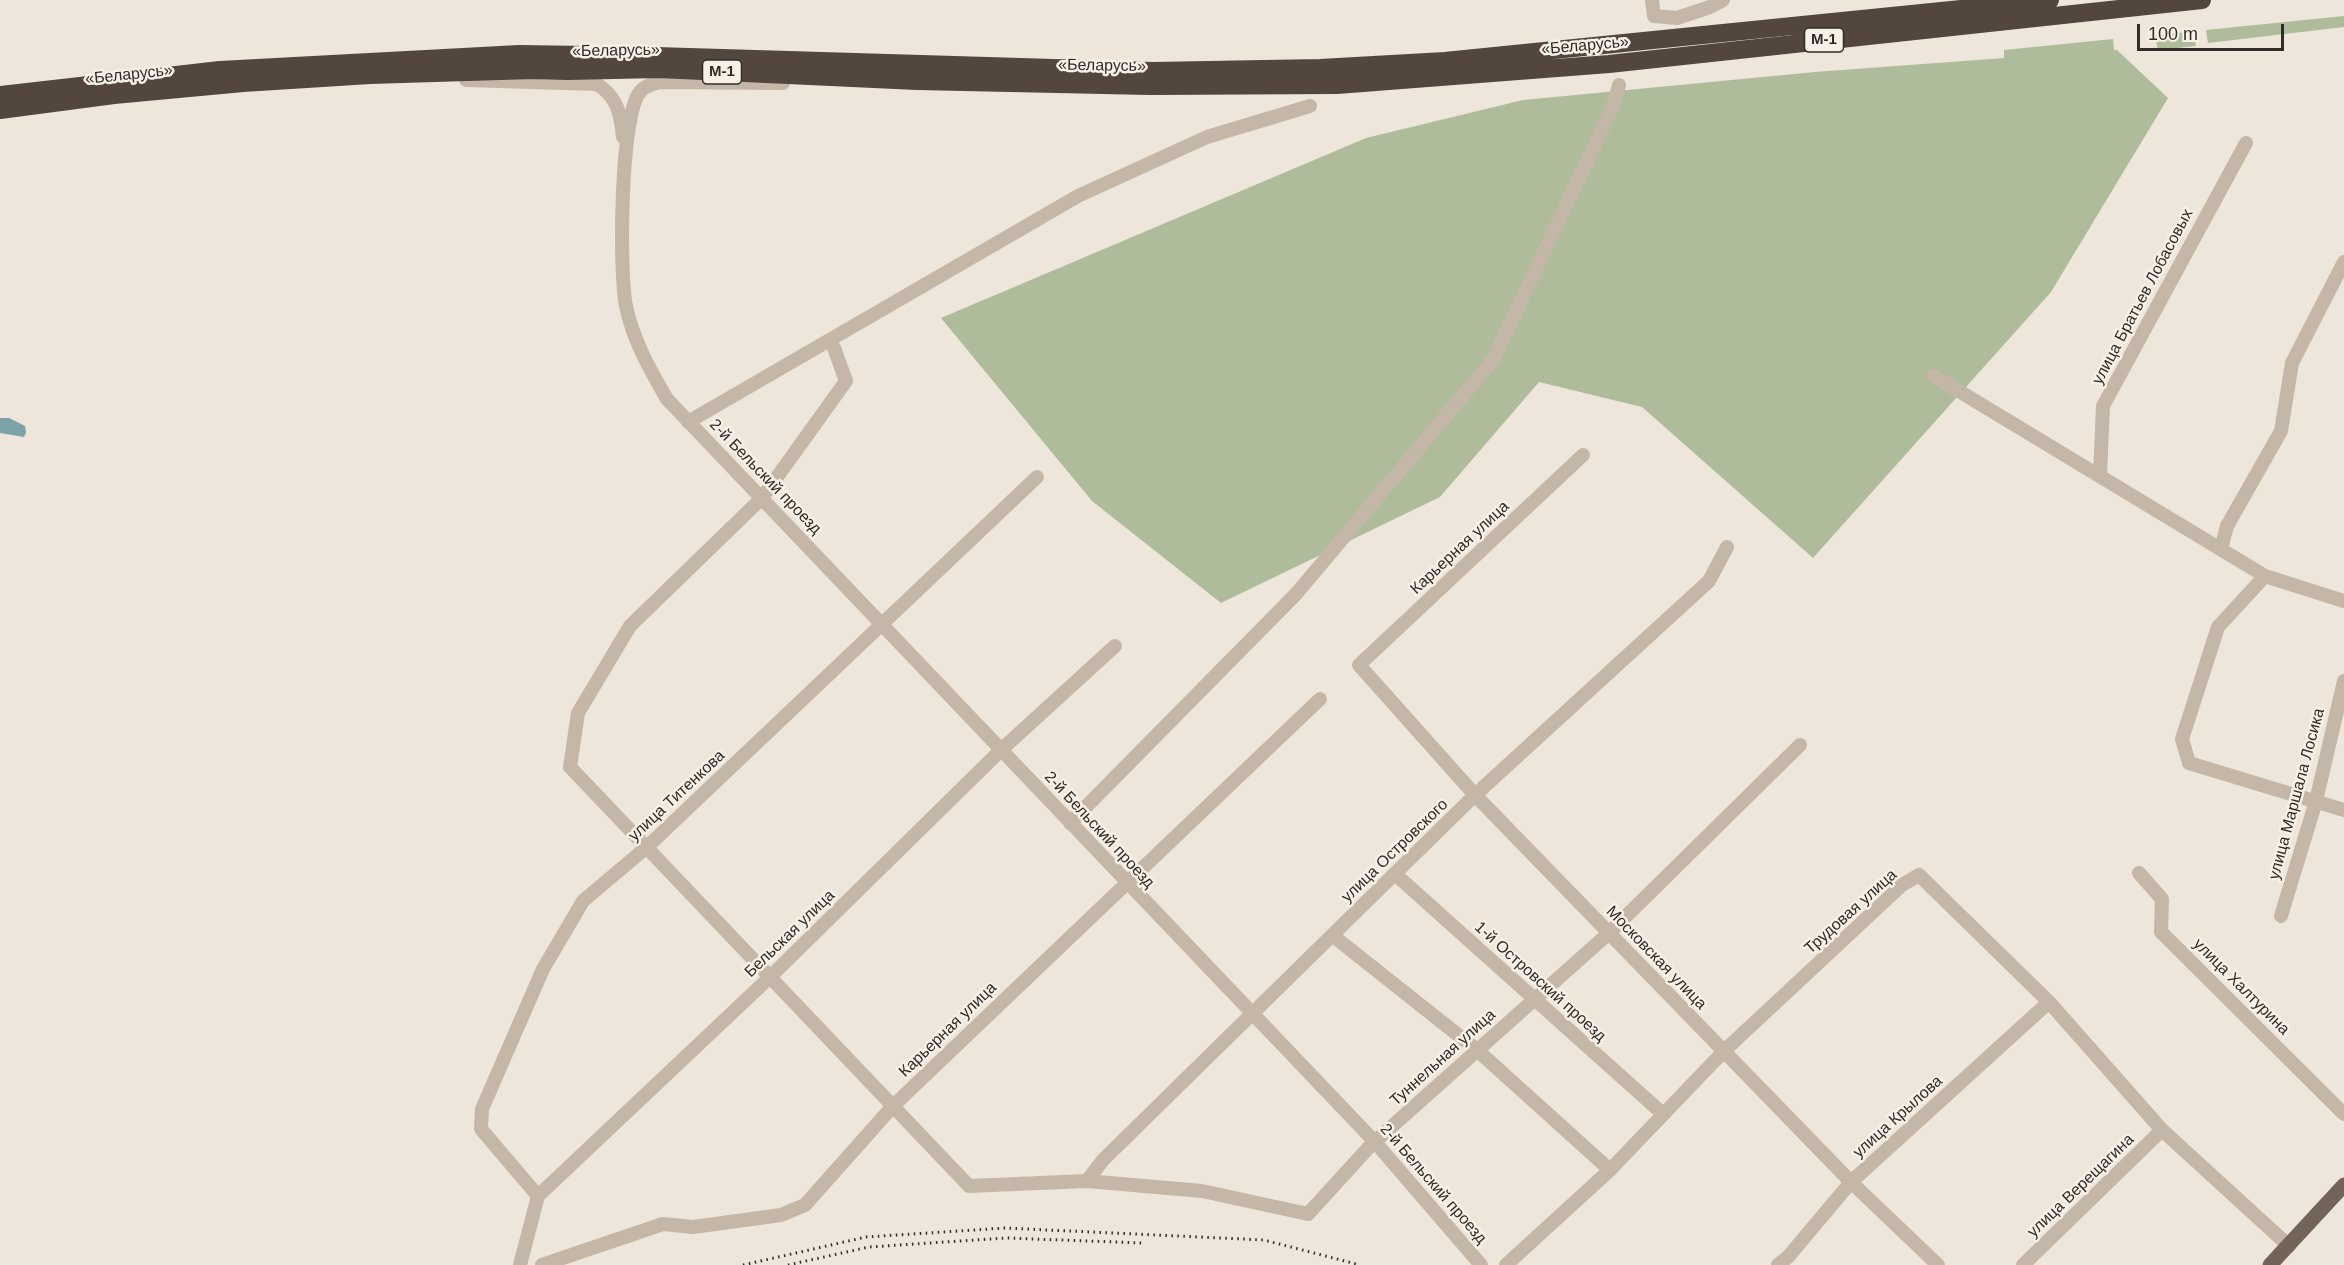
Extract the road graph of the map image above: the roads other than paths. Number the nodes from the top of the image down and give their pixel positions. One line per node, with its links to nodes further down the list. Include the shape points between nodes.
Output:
1 (1652, 0): 2 (street, via 1654,16 1677,18)
2 (1724, 0)
3 (2050, 0): 8 (highway, «Беларусь» / М-1, via 1457,60 1320,68 1153,71 519,54 220,70)
4 (2202, 0): 6 (highway, «Беларусь» / М-1, via 1608,64 1337,85)
5 (370, 75): 6 (highway, «Беларусь» / М-1, via 659,69); 10 (highway, «Беларусь» / М-1, via 114,95); 12 (street, via 597,84 618,105)
6 (917, 81): 12 (street, via 652,84 640,91 634,104)
7 (1619, 85): 35 (street, via 1613,106 1493,360 1296,594)
8 (0, 94)
9 (1310, 106): 16 (street, via 1207,137 1077,196)
10 (0, 110)
11 (2246, 143): 18 (street, улица Братьев Лобасовых, via 2103,406)
12 (624, 163): 16 (street, 2-й Бельский проезд, via 622,267 626,306 650,370 667,399)
13 (2344, 262): 22 (street, via 2292,363 2281,431 2227,526)
14 (834, 348): 20 (street, via 846,381)
15 (1934, 376): 18 (street)
16 (688, 422): 20 (street, 2-й Бельский проезд)
17 (1583, 455): 27 (street, Карьерная улица)
18 (2100, 476): 22 (street)
19 (1037, 477): 25 (street, улица Титенкова)
20 (762, 498): 25 (street, 2-й Бельский проезд); 36 (street, via 630,626 578,713 570,767)
21 (1727, 547): 32 (street, улица Островского, via 1709,581)
22 (2222, 549): 23 (street)
23 (2265, 576): 24 (street); 33 (street, via 2218,627 2182,739 2189,763)
24 (2344, 601)
25 (883, 625): 31 (street, 2-й Бельский проезд); 36 (street, улица Титенкова)
26 (1115, 646): 31 (street, Бельская улица)
27 (1359, 665): 32 (street, Московская улица)
28 (2344, 681): 33 (street, улица Маршала Лосика)
29 (1320, 699): 39 (street, Карьерная улица)
30 (1800, 745): 41 (street, Туннельная улица)
31 (1001, 750): 35 (street, 2-й Бельский проезд); 43 (street, Бельская улица)
32 (1475, 795): 38 (street, улица Островского); 41 (street, Московская улица)
33 (2316, 801): 34 (street); 40 (street, улица Маршала Лосика)
34 (2344, 810)
35 (1070, 823): 39 (street, 2-й Бельский проезд)
36 (647, 847): 43 (street); 58 (street, улица Титенкова, via 583,901 543,969 482,1109 481,1129)
37 (2139, 873): 51 (street, улица Халтурина, via 2162,899 2161,932)
38 (1395, 874): 42 (street, улица Островского); 44 (street, 1-й Островский проезд)
39 (1126, 882): 46 (street, 2-й Бельский проезд); 49 (street, Карьерная улица)
40 (2281, 916)
41 (1609, 933): 44 (street, Туннельная улица); 48 (street, Московская улица)
42 (1332, 935): 46 (street, улица Островского); 47 (street)
43 (770, 977): 49 (street); 58 (street, Бельская улица)
44 (1535, 999): 47 (street, Туннельная улица); 50 (street, 1-й Островский проезд)
45 (2049, 1002): 48 (street, Трудовая улица, via 1919,875 1902,885); 52 (street, Трудовая улица); 56 (street, улица Крылова)
46 (1251, 1015): 53 (street, 2-й Бельский проезд); 55 (street, улица Островского, via 1103,1160)
47 (1478, 1050): 53 (street, Туннельная улица); 54 (street)
48 (1724, 1051): 50 (street, Трудовая улица); 56 (street, Московская улица)
49 (893, 1106): 55 (street, Туннельная улица, via 969,1186); 61 (street, Карьерная улица, via 805,1205 781,1215 693,1227 663,1224)
50 (1663, 1114): 54 (street, Трудовая улица)
51 (2344, 1114)
52 (2162, 1130): 59 (street, Трудовая улица); 66 (street, улица Верещагина)
53 (1375, 1142): 55 (street, Туннельная улица, via 1308,1214 1202,1191); 62 (street, 2-й Бельский проезд)
54 (1610, 1170): 63 (street, Трудовая улица)
55 (1088, 1181)
56 (1851, 1182): 64 (street, улица Крылова); 65 (street, Московская улица)
57 (2344, 1185): 59 (main road)
58 (538, 1196): 60 (street)
59 (2289, 1246): 67 (main road)
60 (520, 1265)
61 (542, 1265)
62 (1481, 1265)
63 (1506, 1265)
64 (1778, 1265)
65 (1938, 1265)
66 (2023, 1265)
67 (2270, 1265)

